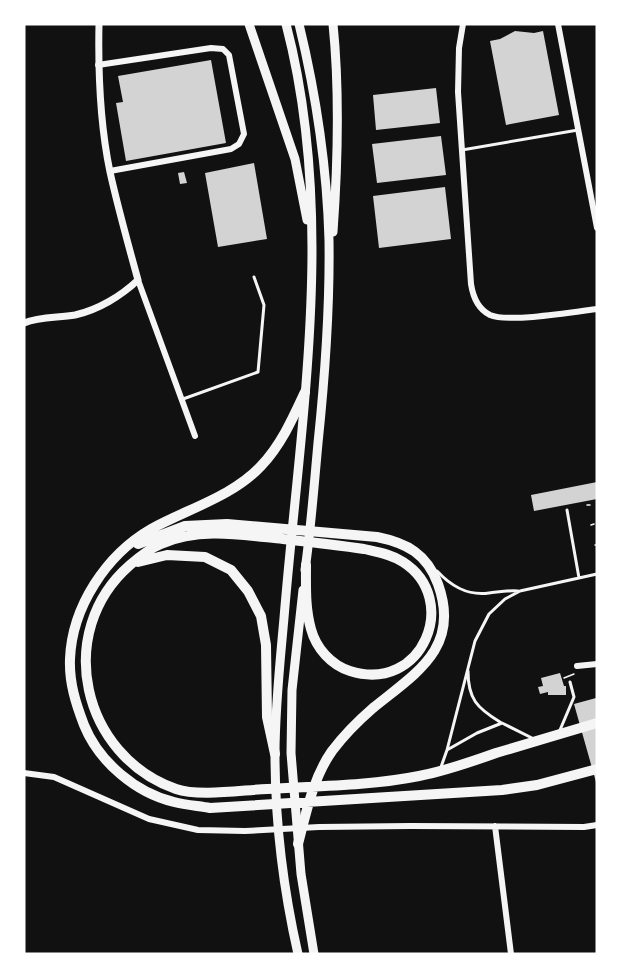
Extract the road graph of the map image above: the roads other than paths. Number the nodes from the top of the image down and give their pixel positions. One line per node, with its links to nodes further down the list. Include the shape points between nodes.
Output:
1 (99, 24): 8 (street)
2 (249, 24): 13 (highway, via 295,159)
3 (286, 24): 13 (highway, via 302,101)
4 (299, 24): 15 (highway, via 322,155)
5 (333, 24): 15 (highway, via 338,137)
6 (463, 24): 10 (street, via 458,69)
7 (558, 24): 9 (street)
8 (99, 65): 11 (street); 11 (street, via 223,49 229,55 244,134 231,149)
9 (578, 130): 10 (lane); 12 (street)
10 (462, 150): 17 (street, via 472,293 481,308 488,314 507,318)
11 (110, 171): 16 (street)
12 (597, 228)
13 (312, 250): 19 (highway)
14 (254, 277): 20 (lane, via 264,305 258,372)
15 (329, 279): 26 (highway)
16 (138, 280): 18 (street, via 99,307); 20 (street)
17 (597, 309)
18 (24, 323)
19 (305, 392): 23 (highway, via 291,423 260,467 237,485 148,531); 39 (highway)
20 (182, 400): 21 (street)
21 (195, 436)
22 (567, 510): 28 (lane)
23 (122, 552): 24 (highway, via 185,526 227,524 377,537); 40 (highway, via 86,596 75,625 69,660 73,698 89,736 109,764 136,787 173,802 210,808 502,790)
24 (419, 553): 29 (lane, via 441,576 463,591); 45 (highway, via 442,597 444,628 438,645 420,671 354,726 330,754 312,793)
25 (132, 564): 26 (highway, via 160,544 224,532 385,553 404,562 419,577 429,598 431,618 421,650 393,671 375,674 342,668 328,658 311,630 306,605); 39 (highway, via 166,555 205,557 231,570 248,591 261,616 266,645 267,717); 41 (highway, via 116,578 100,603 84,659 88,693 102,728 122,754 146,775 178,790 212,792 386,782)
26 (306, 565): 45 (highway, via 294,658 291,753)
27 (597, 574): 28 (lane)
28 (579, 578): 29 (lane)
29 (520, 591): 30 (lane, via 485,620)
30 (468, 664): 34 (lane, via 468,682 476,704); 38 (lane)
31 (597, 664): 32 (street)
32 (577, 666)
33 (570, 682): 36 (lane, via 573,701)
34 (502, 723): 37 (lane); 38 (lane)
35 (597, 723): 36 (highway)
36 (557, 735): 37 (highway)
37 (537, 741): 41 (highway)
38 (447, 750): 41 (lane)
39 (275, 754): 46 (highway, via 280,845)
40 (597, 769)
41 (439, 771)
42 (24, 773): 44 (street, via 54,777 149,819 198,830)
43 (597, 825): 44 (street)
44 (495, 826): 48 (street)
45 (298, 844): 47 (highway)
46 (298, 954)
47 (314, 954)
48 (511, 954)

